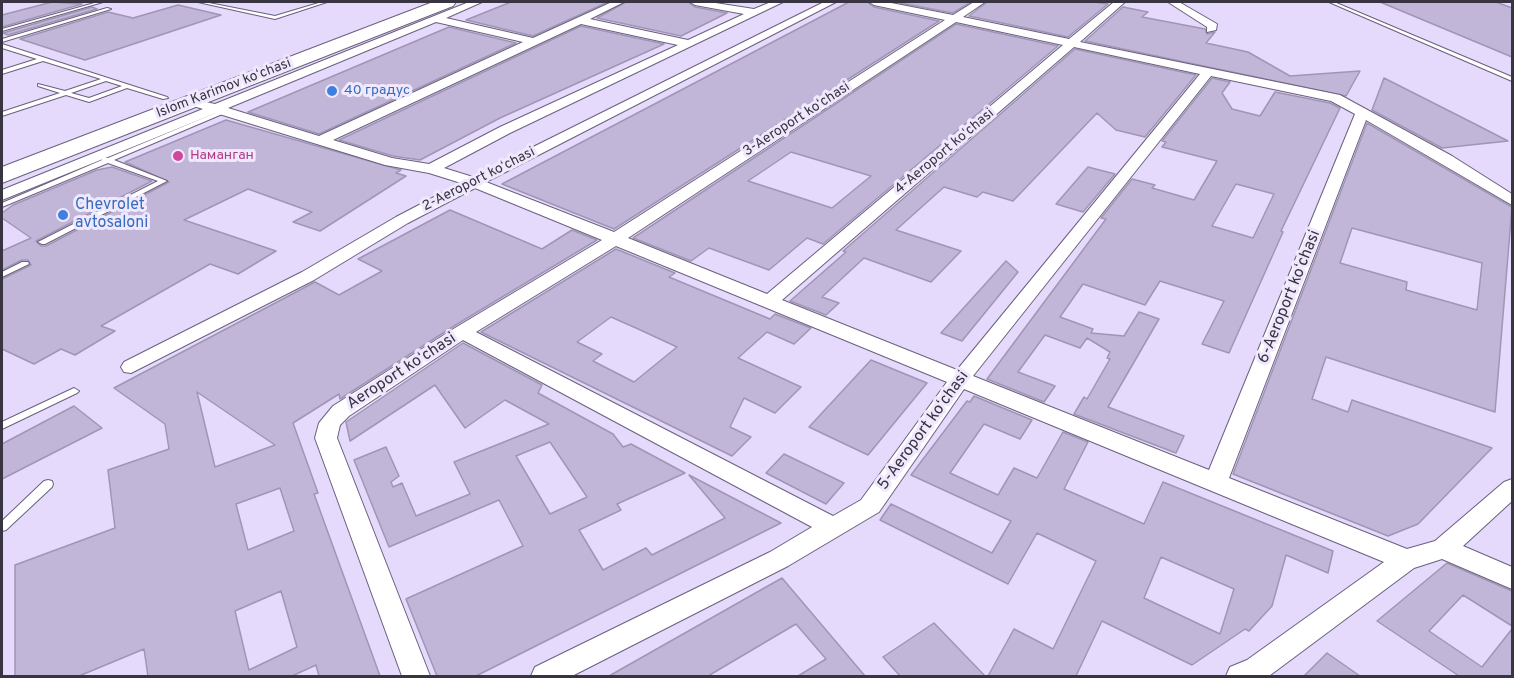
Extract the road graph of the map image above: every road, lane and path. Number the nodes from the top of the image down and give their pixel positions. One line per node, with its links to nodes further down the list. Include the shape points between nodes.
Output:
1 (101, 2): 20 (lane)
2 (200, 2): 3 (lane, via 275,18)
3 (325, 2)
4 (417, 2): 35 (highway, Islom Karimov koʻchasi)
5 (477, 2): 16 (street)
6 (620, 2): 19 (street)
7 (695, 2): 17 (street)
8 (778, 2): 17 (street)
9 (831, 2): 45 (street, 2-Aeroport koʻchasi)
10 (874, 2): 18 (street)
11 (980, 2): 18 (street, 3-Aeroport koʻchasi)
12 (1120, 2): 25 (street, 4-Aeroport koʻchasi)
13 (1173, 2): 21 (street, via 1213,26)
14 (1331, 2): 30 (lane)
15 (110, 9): 22 (lane)
16 (441, 10): 23 (street); 36 (highway, Islom Karimov koʻchasi); 37 (street)
17 (756, 14): 24 (street)
18 (955, 17): 25 (street); 49 (street, 3-Aeroport koʻchasi)
19 (578, 20): 23 (street); 24 (street)
20 (2, 30)
21 (1211, 30)
22 (2, 41)
23 (533, 41): 40 (street)
24 (691, 44): 43 (street, via 505,130)
25 (1072, 44): 28 (street); 53 (street, 4-Aeroport koʻchasi)
26 (2, 46): 27 (lane)
27 (43, 59): 29 (lane); 31 (lane)
28 (1209, 71): 38 (street, via 1320,94); 56 (street, 5-Aeroport koʻchasi)
29 (2, 72)
30 (1512, 79)
31 (104, 80): 33 (lane); 34 (lane)
32 (40, 85): 34 (lane)
33 (128, 86): 34 (lane, via 89,100); 35 (lane)
34 (68, 92): 39 (lane)
35 (165, 98): 42 (highway, Islom Karimov koʻchasi)
36 (192, 102): 37 (street); 44 (highway, Islom Karimov koʻchasi)
37 (219, 110): 40 (street); 41 (street)
38 (1363, 112): 47 (street); 59 (street, 6-Aeroport koʻchasi)
39 (2, 114)
40 (321, 140): 43 (street, via 390,162)
41 (102, 158): 46 (street); 48 (lane); 50 (lane, via 164,181)
42 (2, 159)
43 (431, 169): 45 (street)
44 (2, 176)
45 (474, 182): 49 (street); 55 (street, 2-Aeroport koʻchasi, via 308,276)
46 (2, 195)
47 (1512, 200)
48 (2, 205)
49 (615, 239): 53 (street); 54 (street, Aeroport koʻchasi)
50 (42, 242)
51 (25, 264): 52 (lane)
52 (2, 275)
53 (769, 301): 56 (street)
54 (462, 332): 63 (street); 68 (street, Aeroport koʻchasi, via 341,411 330,423 326,438)
55 (131, 367)
56 (961, 378): 59 (street); 63 (street, 5-Aeroport koʻchasi, via 870,506)
57 (74, 391): 58 (lane)
58 (2, 426)
59 (1216, 482): 65 (street)
60 (48, 484): 62 (lane)
61 (1512, 488): 64 (street)
62 (2, 527)
63 (835, 528): 69 (street, 5-Aeroport koʻchasi)
64 (1443, 549): 65 (street); 66 (street)
65 (1406, 560): 67 (street)
66 (1512, 578)
67 (1255, 674)
68 (416, 676)
69 (545, 676)

